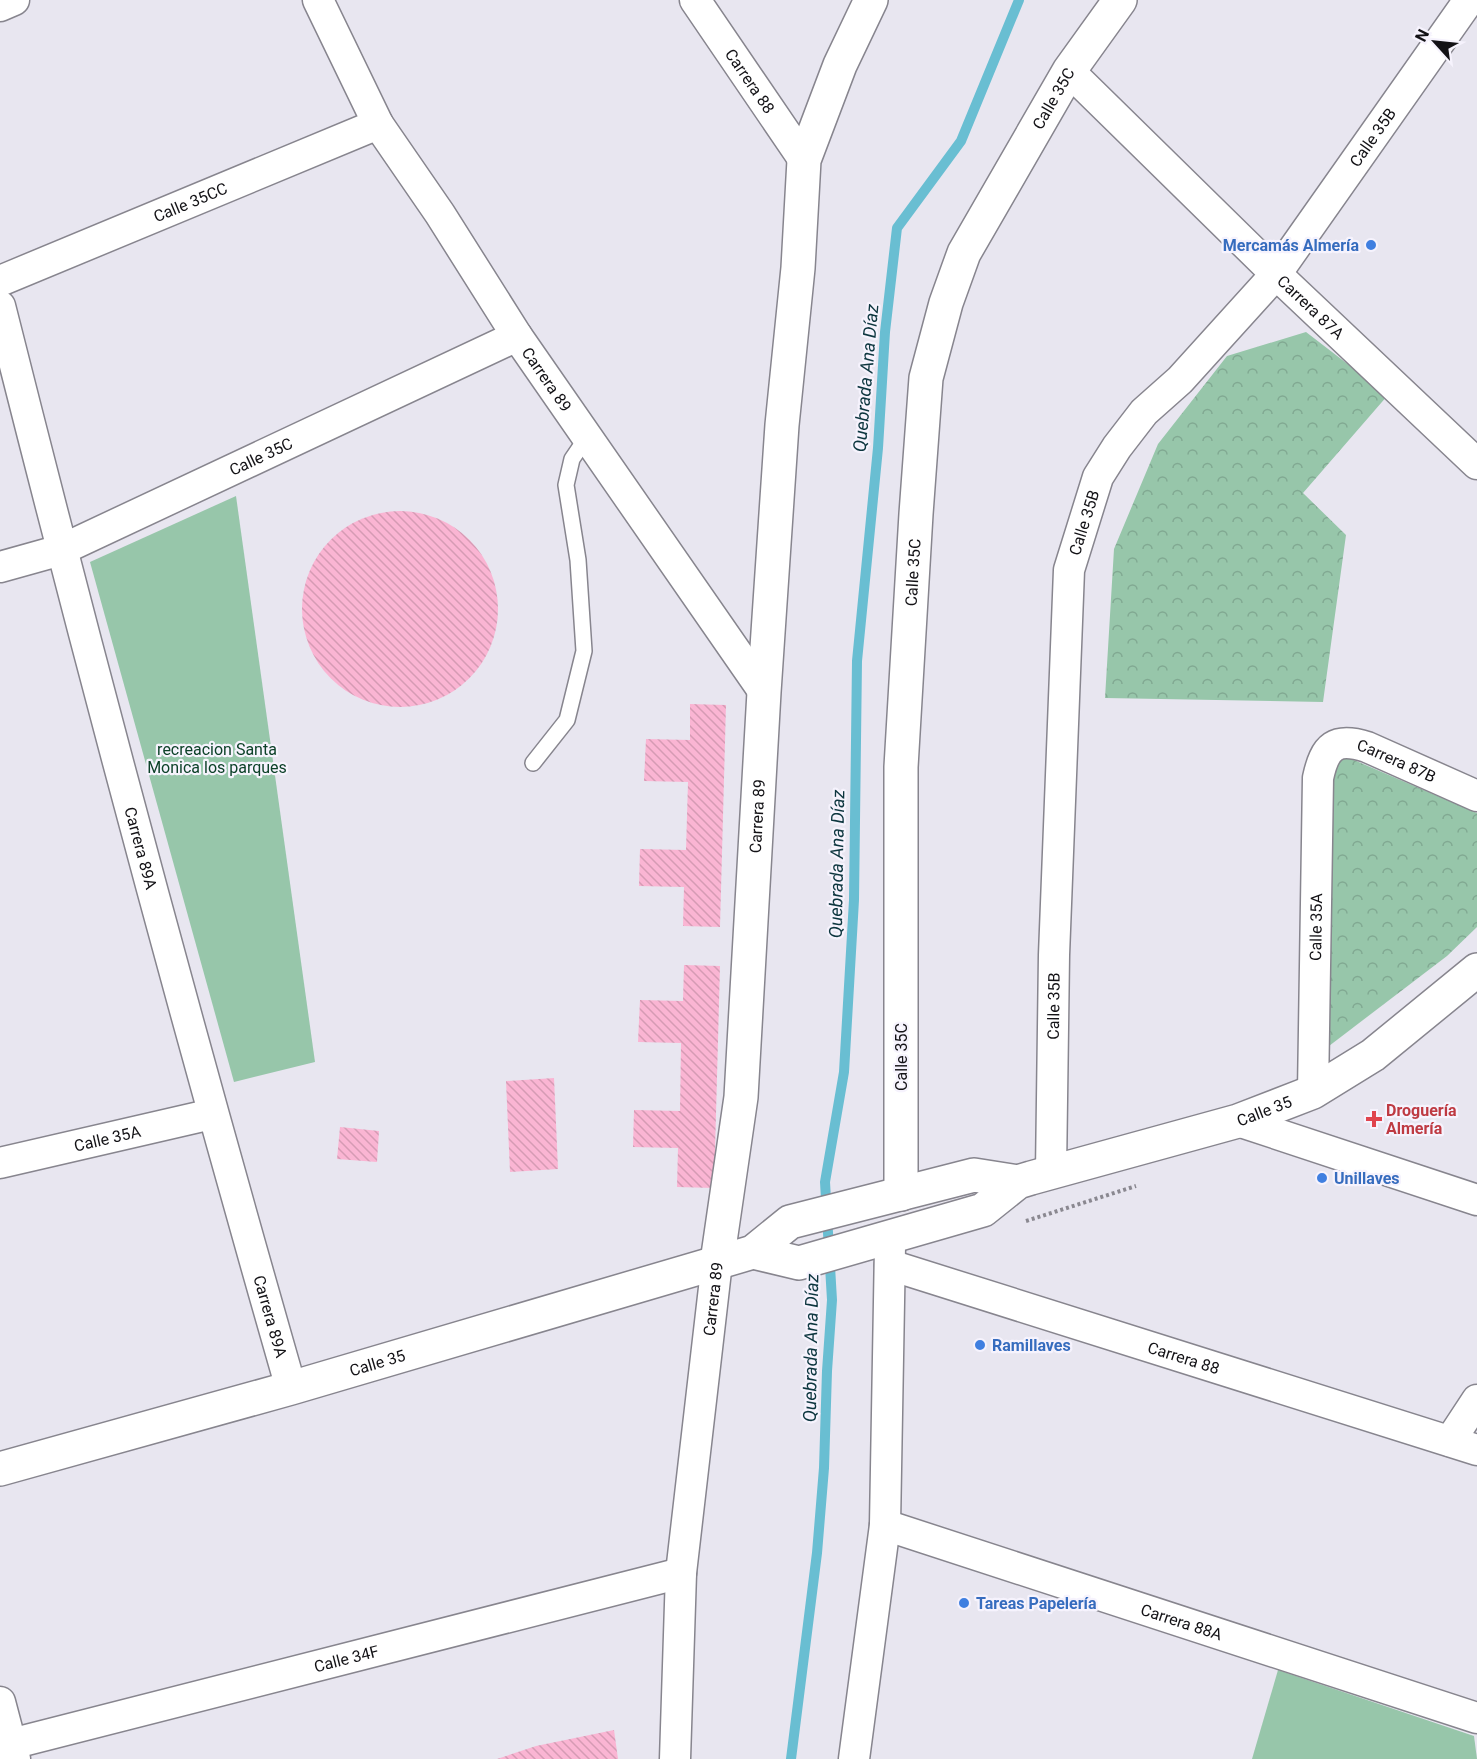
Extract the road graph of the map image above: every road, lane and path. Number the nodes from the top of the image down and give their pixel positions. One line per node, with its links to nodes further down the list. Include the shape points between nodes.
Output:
1 (14, 0): 7 (street)
2 (318, 0): 9 (street, Carrera 89)
3 (695, 0): 10 (street, Carrera 88)
4 (871, 0): 10 (street, via 840,64)
5 (1120, 0): 8 (street, Calle 35C)
6 (1469, 0): 11 (street, Calle 35B)
7 (0, 6)
8 (1069, 71): 11 (street, Carrera 87A); 30 (street, Calle 35C, via 964,254 926,378 902,767)
9 (378, 124): 12 (street, Calle 35CC); 14 (street, Carrera 89)
10 (804, 160): 19 (street)
11 (1276, 274): 16 (street, Carrera 87A); 28 (street, Calle 35B, via 1180,380 1144,412 1117,447 1098,477 1068,570 1054,955)
12 (0, 280)
13 (0, 306): 17 (street, Carrera 89A)
14 (517, 336): 15 (street, Carrera 89); 17 (street, Calle 35C)
15 (587, 437): 19 (street, Carrera 89); 21 (lane, via 572,459 566,485 578,560 584,651 567,720)
16 (1477, 464)
17 (61, 550): 18 (street, Calle 35C); 25 (street, Carrera 89A)
18 (0, 567)
19 (764, 692): 33 (street, Carrera 89, via 741,1097)
20 (1322, 762): 22 (street, Carrera 87B, via 1329,750 1342,742 1352,742); 24 (street, Calle 35A, via 1318,778)
21 (533, 763)
22 (1477, 796)
23 (1477, 970): 24 (street, Calle 35, via 1373,1055)
24 (1313, 1092): 26 (street, Calle 35)
25 (212, 1114): 27 (street, Calle 35A); 35 (street, Carrera 89A)
26 (1238, 1121): 28 (street, Calle 35); 31 (street)
27 (0, 1163)
28 (1051, 1172): 29 (street, Calle 35)
29 (1018, 1182): 30 (street, Calle 35, via 974,1175); 34 (street, Calle 35, via 983,1210)
30 (901, 1194): 32 (street, Calle 35, via 790,1222)
31 (1477, 1200)
32 (753, 1252): 33 (street, Calle 35); 34 (street, Calle 35, via 799,1263 858,1246)
33 (717, 1262): 35 (street, Calle 35); 40 (street, Carrera 89)
34 (890, 1263): 37 (street, Carrera 88); 39 (street)
35 (291, 1388): 38 (street, Calle 35)
36 (1477, 1400): 37 (street)
37 (1464, 1446)
38 (0, 1469)
39 (885, 1525): 42 (street, Carrera 88A); 45 (street)
40 (681, 1573): 43 (street, Calle 34F); 44 (street, Carrera 89)
41 (0, 1702): 43 (street)
42 (1477, 1718)
43 (13, 1751)
44 (675, 1759)
45 (854, 1759)

